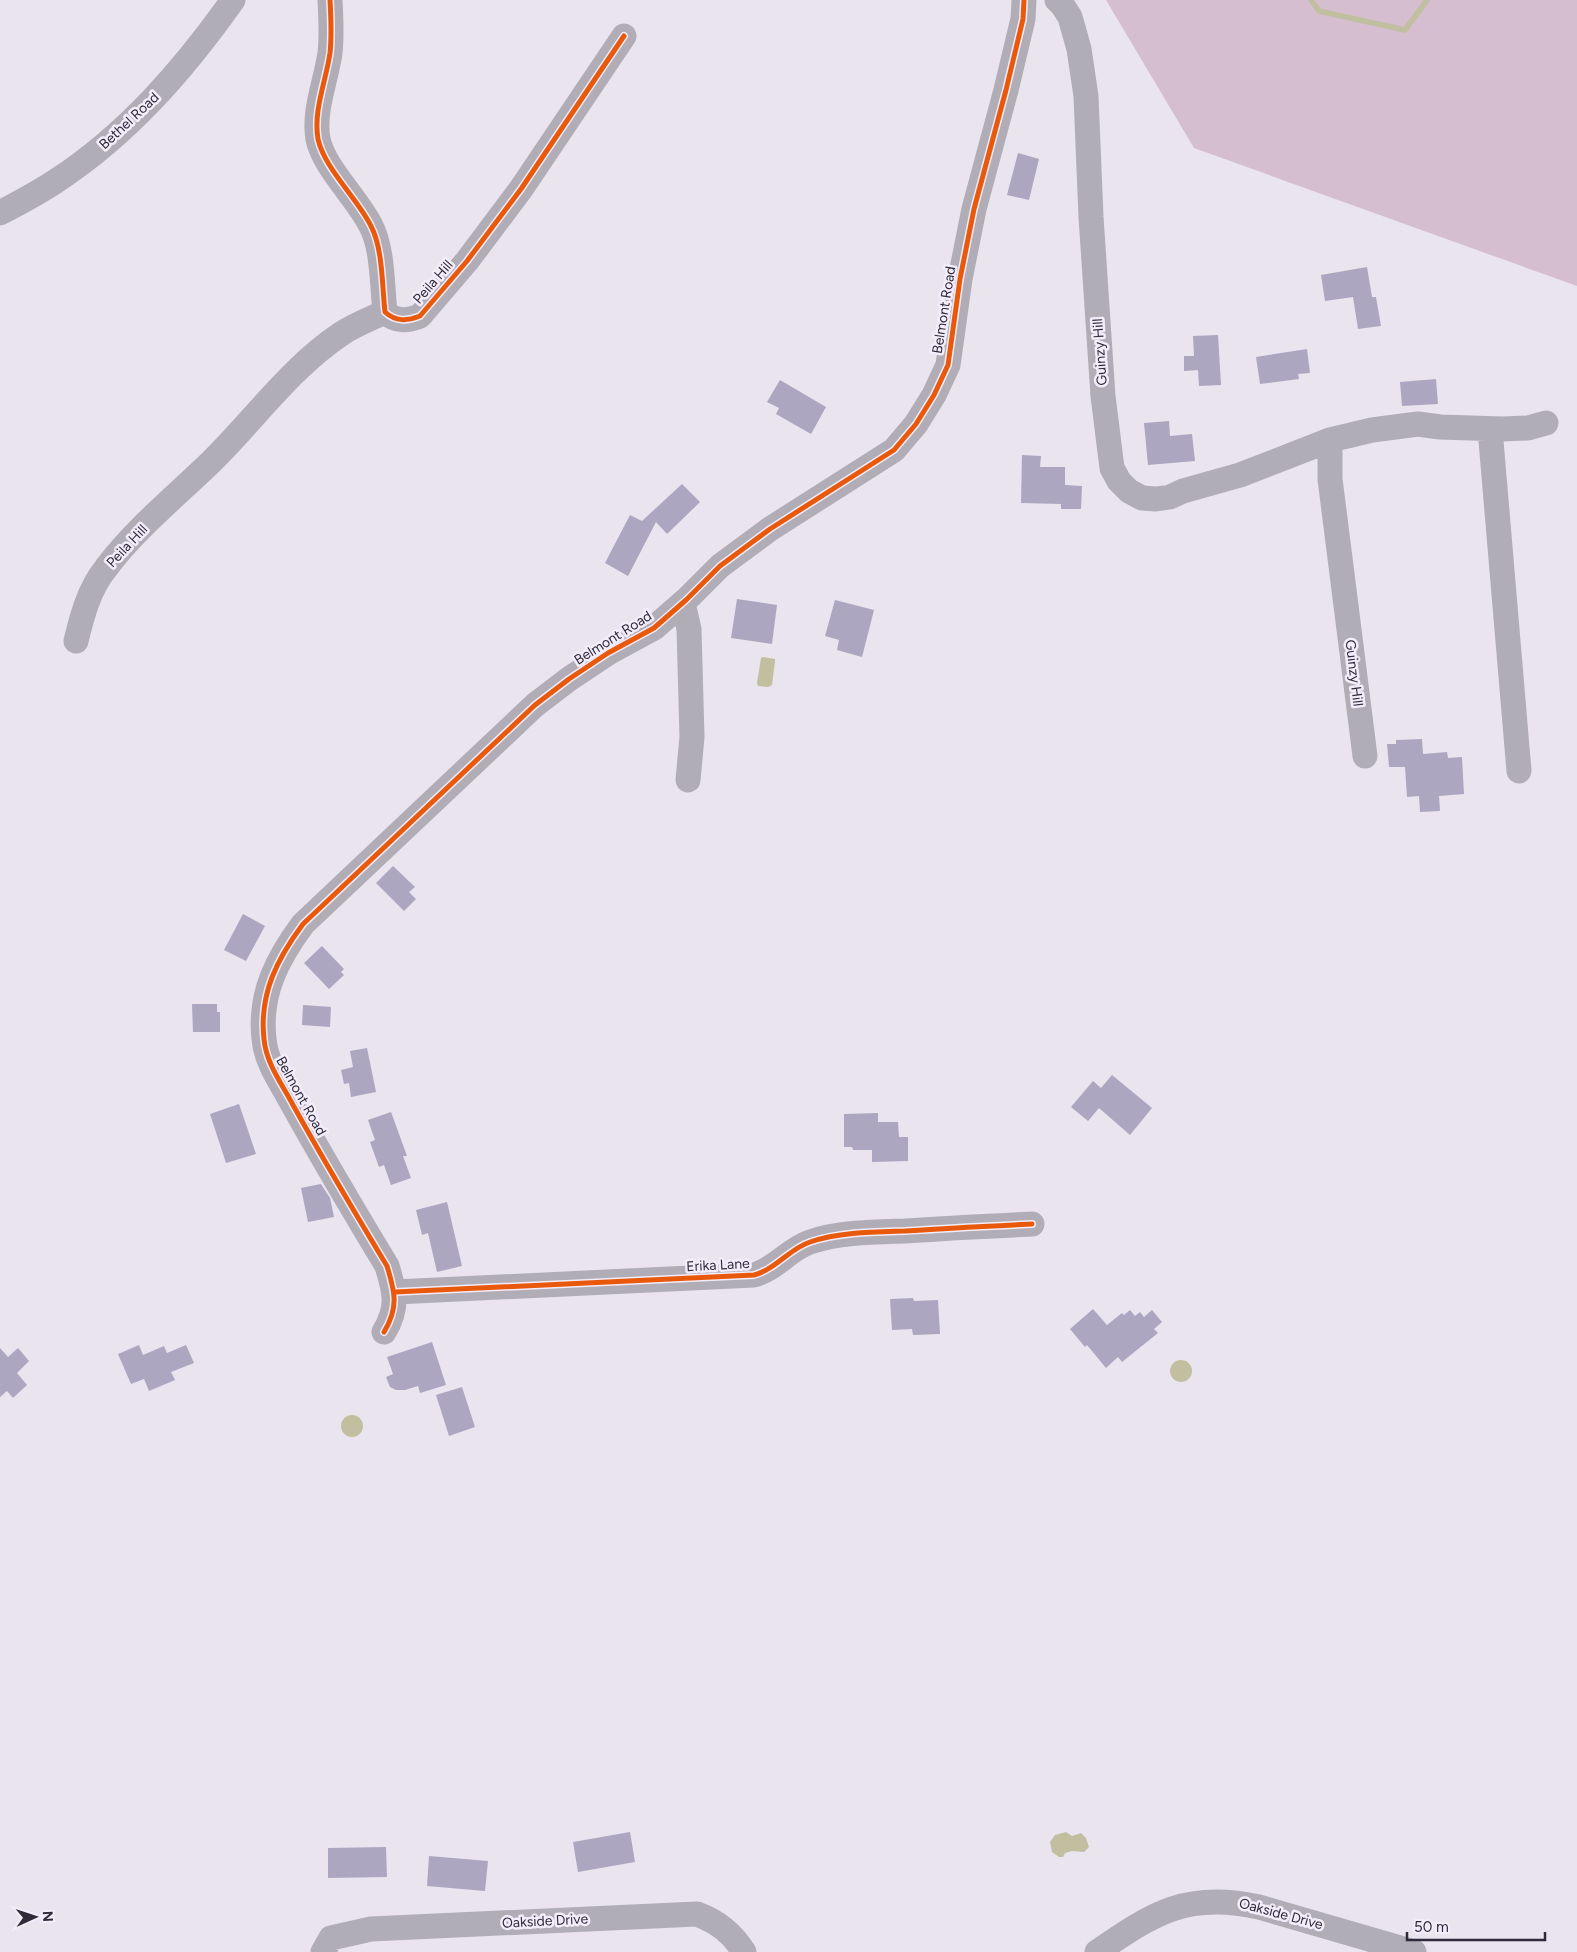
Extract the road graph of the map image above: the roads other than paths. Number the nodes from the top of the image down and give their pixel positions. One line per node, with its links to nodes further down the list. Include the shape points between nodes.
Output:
1 (233, 0): 6 (street, Bethel Road, via 206,39 133,120 56,181)
2 (330, 0): 7 (street, via 330,53 317,119 319,141 324,155 372,226 379,251)
3 (1024, 0): 11 (street, Belmont Road, via 1006,90 974,209 948,365 934,395 894,450 770,528 720,566)
4 (1057, 0): 10 (street, Guinzy Hill, via 1070,17 1086,96 1104,396 1112,468 1119,482 1142,498 1170,497 1240,475)
5 (624, 36): 7 (street, Peila Hill, via 521,189 420,316 398,320)
6 (0, 213)
7 (385, 312): 12 (street, Peila Hill, via 341,334 312,356 142,529 106,568 95,585 83,612)
8 (1546, 423): 9 (street, Guinzy Hill, via 1528,428)
9 (1490, 429): 10 (street, Guinzy Hill, via 1418,424); 14 (street)
10 (1330, 440): 13 (street, Guinzy Hill, via 1330,479)
11 (683, 603): 15 (street, via 690,639 692,737); 17 (street, Belmont Road, via 654,628 608,652 535,705 303,924 273,971 263,1014 267,1057 387,1266)
12 (76, 641)
13 (1365, 756)
14 (1519, 771)
15 (688, 780)
16 (1032, 1224): 17 (street, Erika Lane, via 862,1233 831,1238 810,1242 766,1272 754,1275)
17 (395, 1292): 18 (street, Belmont Road, via 394,1307)
18 (384, 1332)
19 (327, 1945): 20 (street, Oakside Drive, via 372,1929 697,1914 730,1933)
20 (744, 1952)
21 (1097, 1952): 22 (street, Oakside Drive, via 1158,1913 1191,1903 1218,1901 1259,1907)
22 (1414, 1952)

